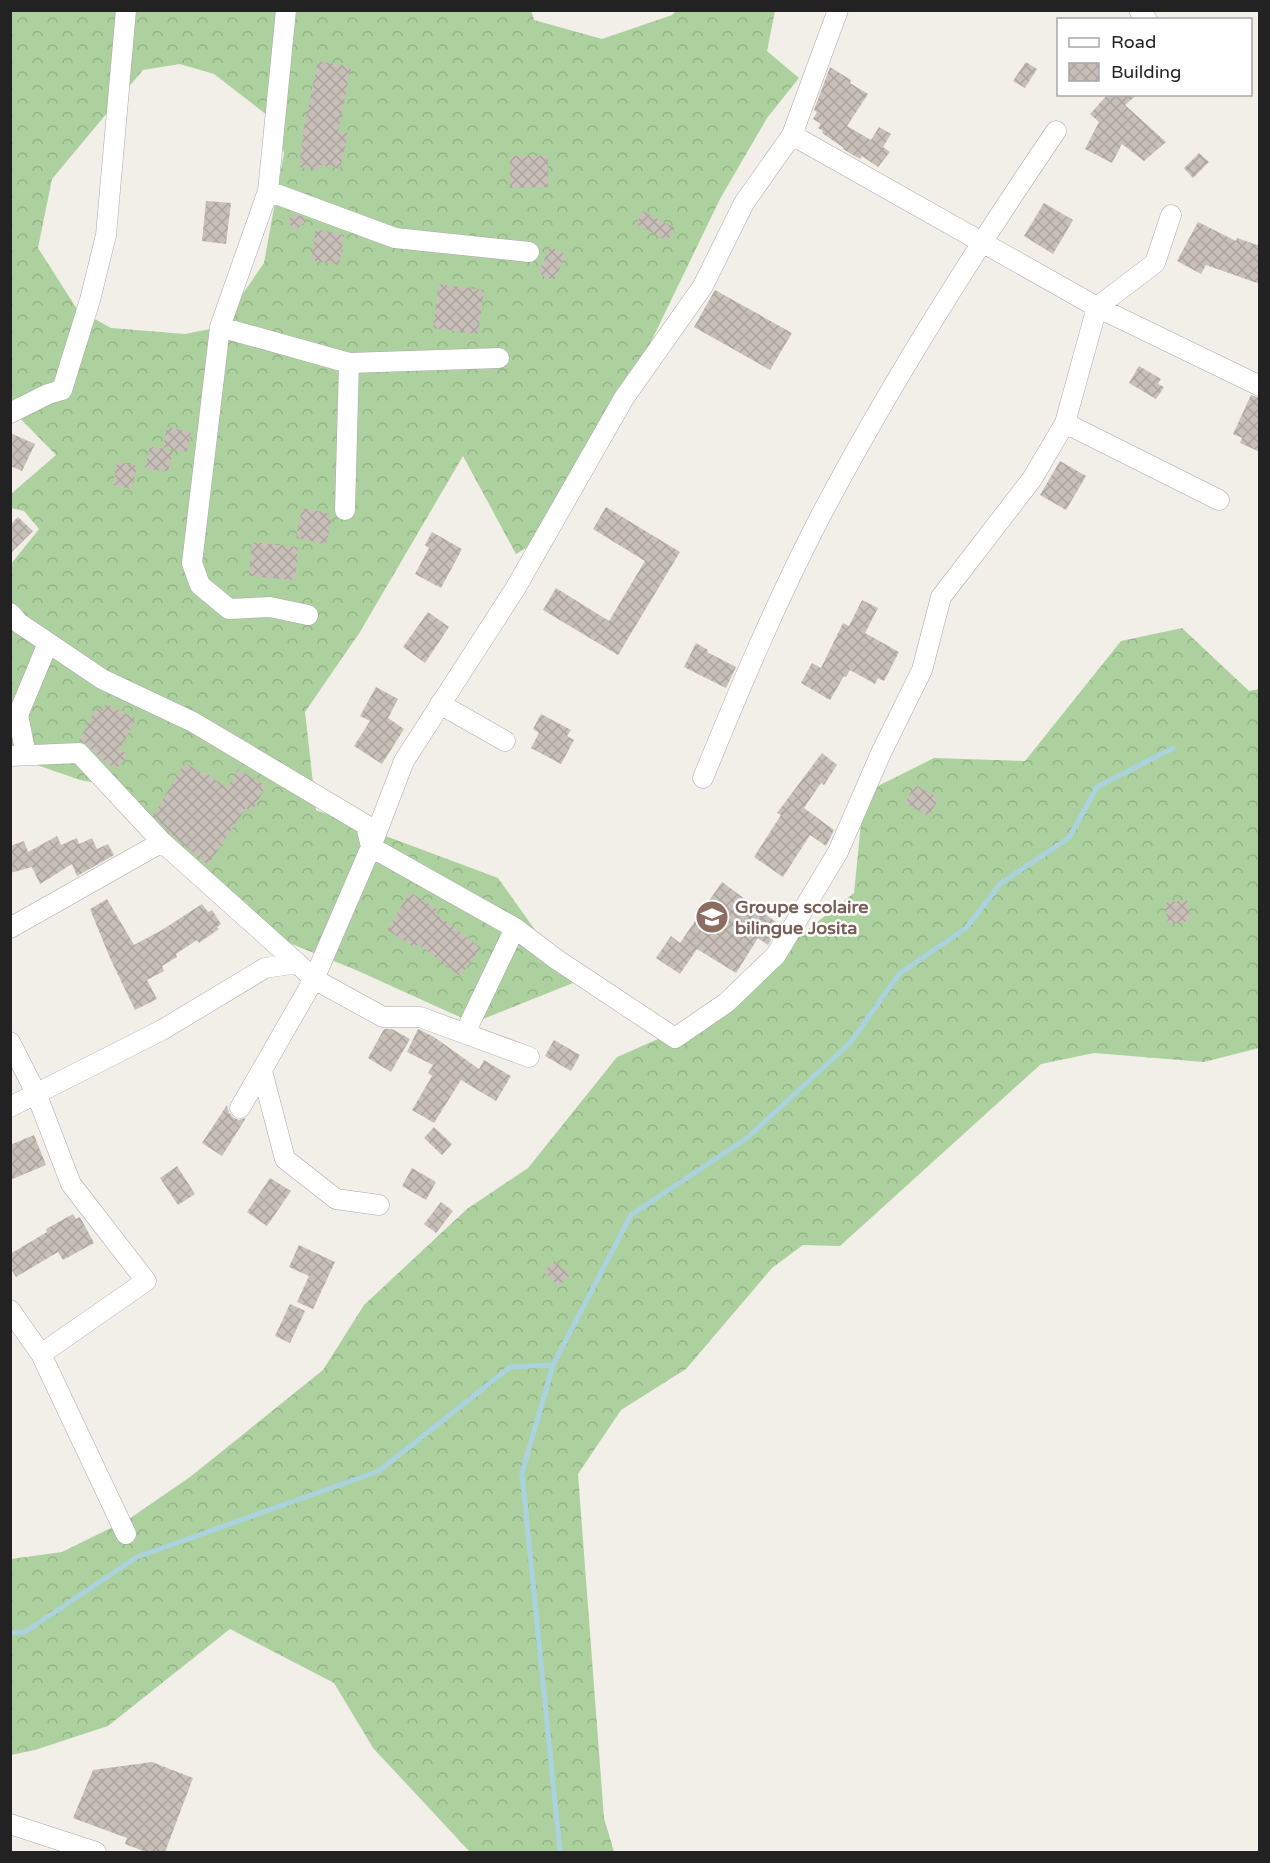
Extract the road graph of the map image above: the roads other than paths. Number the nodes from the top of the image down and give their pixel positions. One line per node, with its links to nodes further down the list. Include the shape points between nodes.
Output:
1 (126, 10): 15 (street, via 105,235 90,300 62,390)
2 (286, 10): 6 (street)
3 (838, 10): 5 (street)
4 (1056, 131): 8 (street)
5 (792, 135): 8 (street); 22 (street, via 744,203 703,286 624,398 515,589)
6 (268, 192): 9 (street, via 395,238); 11 (street)
7 (1171, 215): 10 (street, via 1155,263)
8 (981, 241): 10 (street); 25 (street, via 820,518 755,652)
9 (530, 252)
10 (1097, 307): 14 (street); 16 (street)
11 (220, 327): 13 (street); 20 (street, via 192,563 200,585 229,609 270,607)
12 (499, 358): 13 (street)
13 (349, 363): 18 (street)
14 (1260, 386)
15 (10, 413)
16 (1065, 423): 17 (street); 29 (street, via 1032,479 941,597 922,670 838,852 776,955 726,1003 675,1038)
17 (1219, 500)
18 (345, 510)
19 (10, 613): 21 (street)
20 (308, 615)
21 (48, 643): 24 (street, via 18,715); 27 (street, via 102,680 193,722 366,825)
22 (441, 704): 23 (street); 27 (street, via 404,761)
23 (505, 741)
24 (18, 756): 26 (street, via 79,753)
25 (703, 778)
26 (162, 842): 28 (street); 30 (street)
27 (371, 847): 29 (street); 31 (street)
28 (10, 928)
29 (515, 928): 32 (street)
30 (297, 963): 31 (street); 36 (street, via 265,968 162,1030)
31 (314, 979): 32 (street, via 383,1017 420,1017); 35 (street)
32 (465, 1034): 34 (street)
33 (10, 1042): 36 (street)
34 (529, 1057)
35 (262, 1071): 38 (street); 39 (street, via 285,1159 336,1199)
36 (36, 1093): 37 (street); 41 (street, via 71,1184 146,1281)
37 (10, 1107)
38 (240, 1108)
39 (378, 1205)
40 (10, 1310): 41 (street)
41 (41, 1354): 42 (street)
42 (126, 1534)
43 (10, 1824): 44 (street)
44 (96, 1852)

